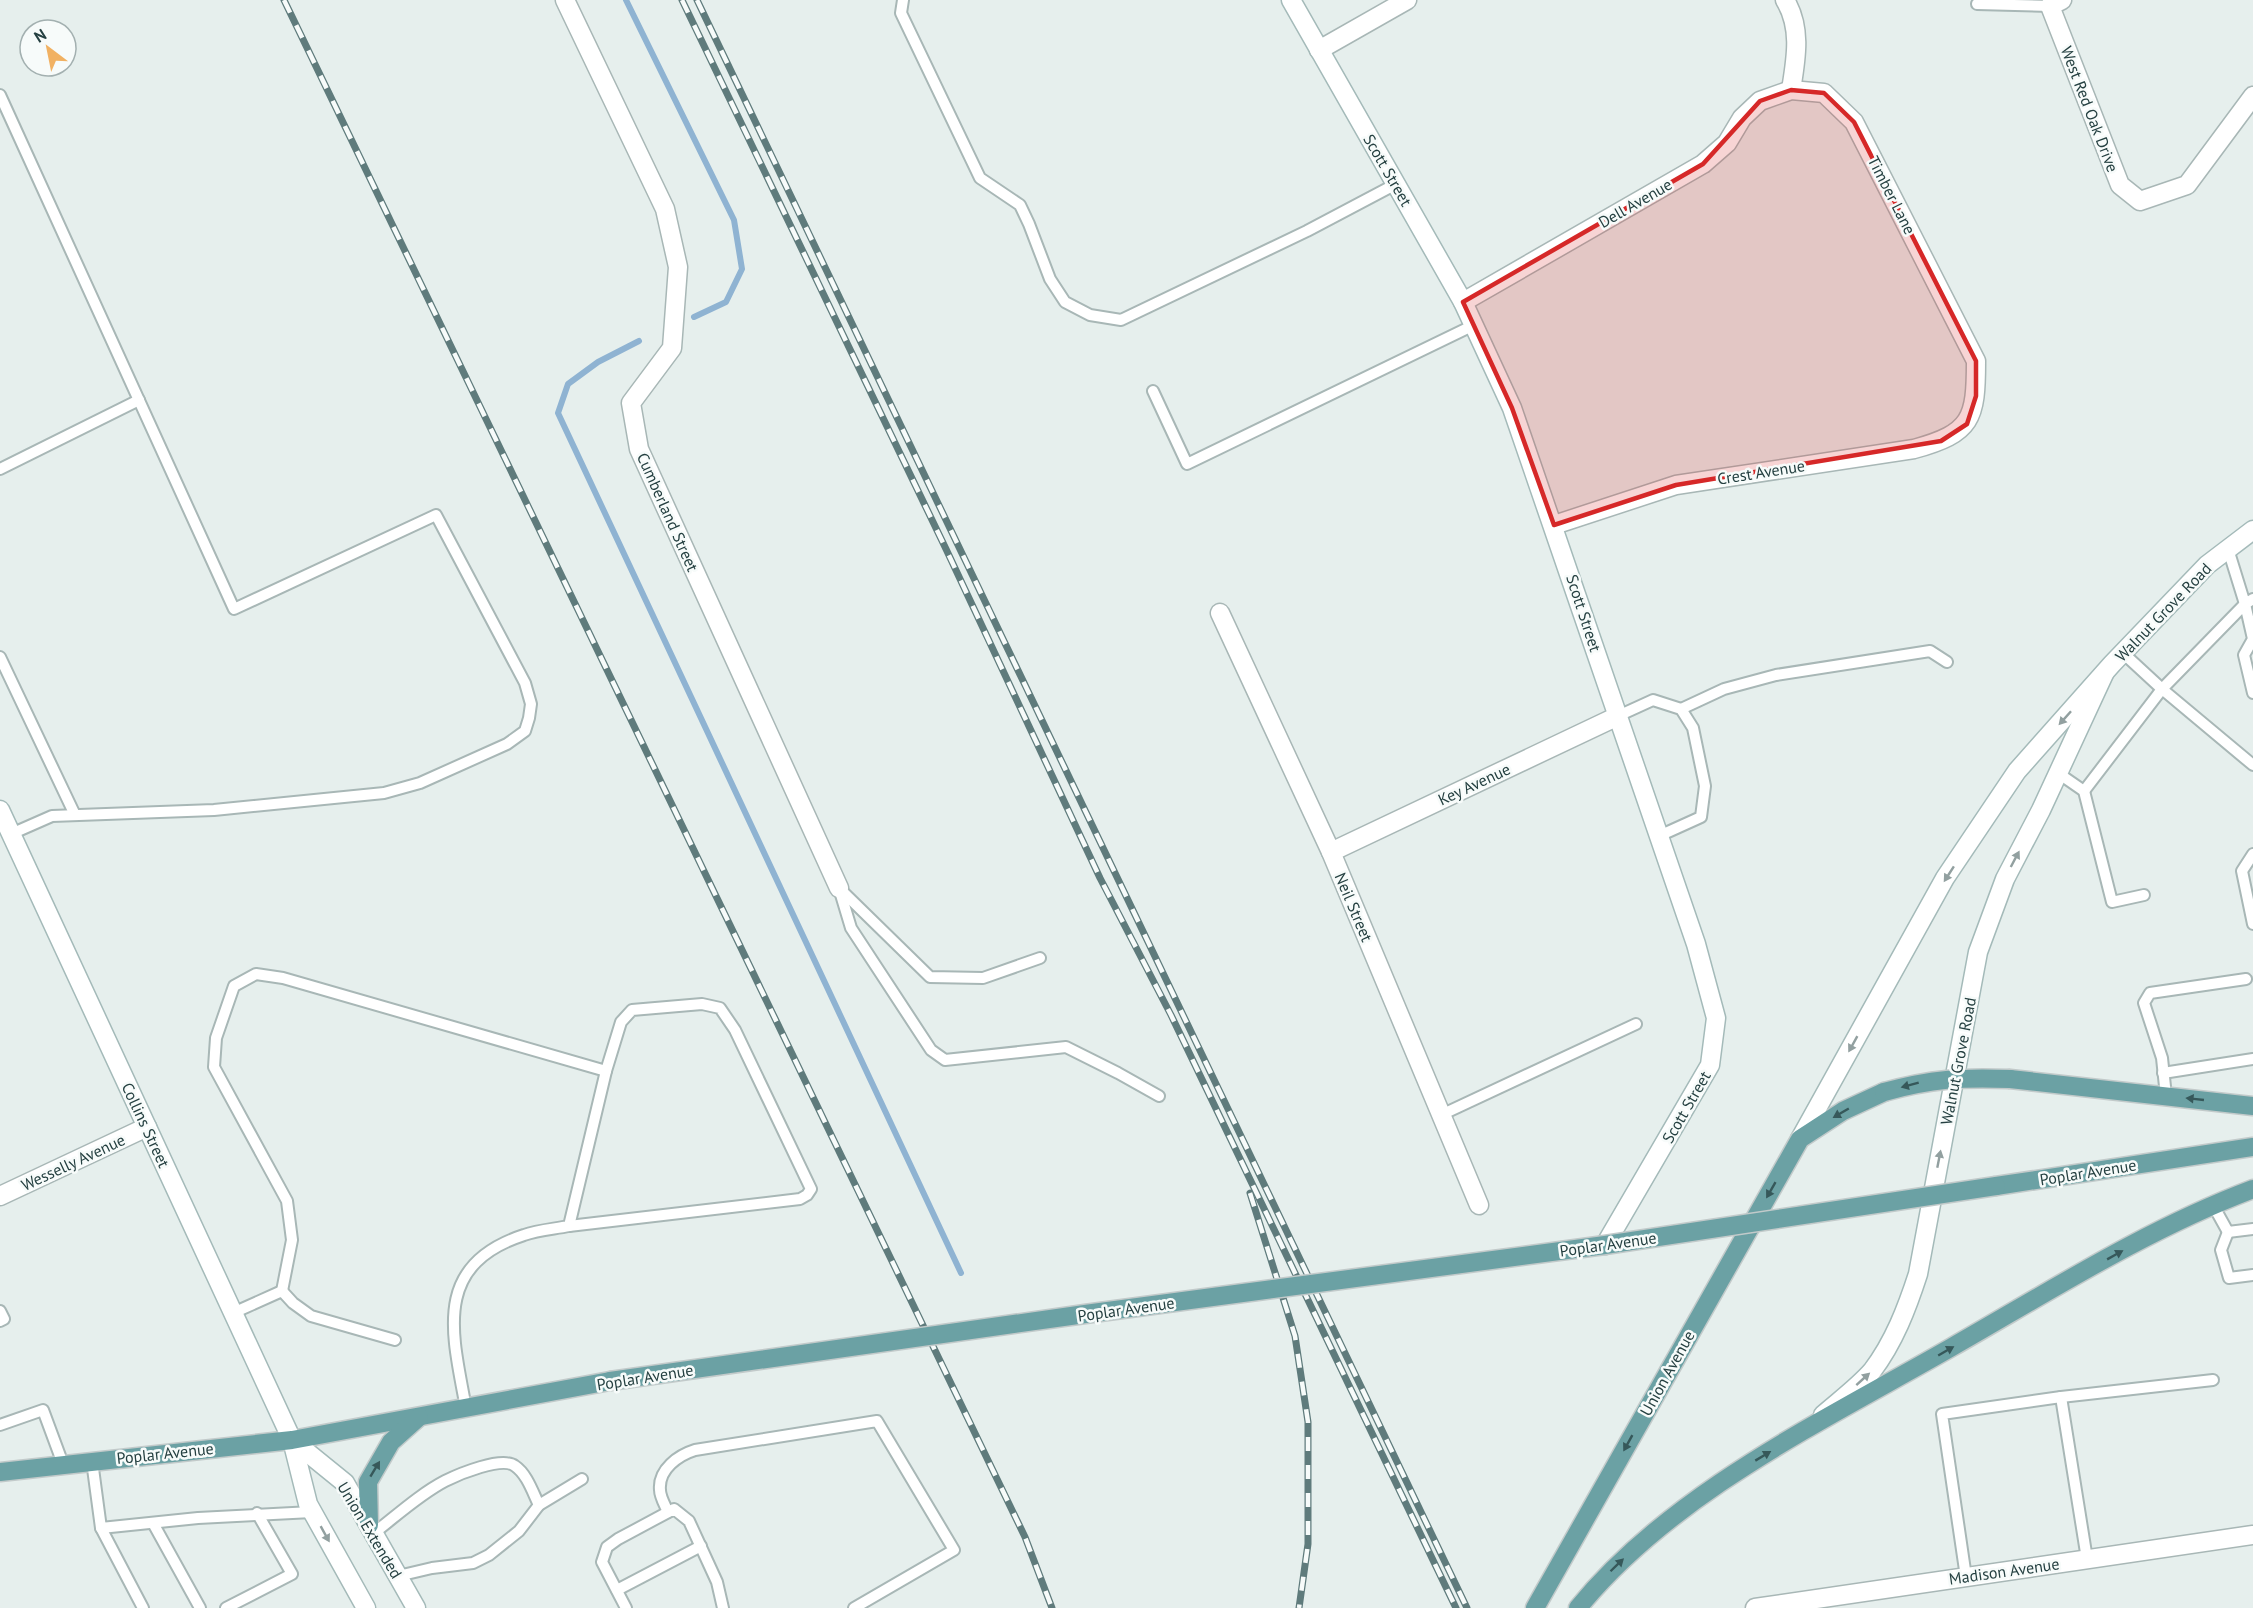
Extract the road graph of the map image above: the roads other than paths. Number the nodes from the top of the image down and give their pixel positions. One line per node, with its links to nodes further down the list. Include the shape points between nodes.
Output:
1 (566, 0): 41 (street, Cumberland Street, via 665,209 678,267 672,348 631,403 639,449)
2 (903, 0): 12 (lane, via 901,13 980,178 1020,205 1050,279 1065,302 1090,315 1121,320)
3 (1291, 0): 8 (street, Scott Street)
4 (1407, 0): 8 (street)
5 (1785, 0): 9 (street, via 1794,15 1797,51)
6 (2056, 3): 7 (lane); 11 (street, West Red Oak Drive, via 2096,127 2120,184 2140,201 2187,185)
7 (1977, 4)
8 (1319, 50): 12 (street, Scott Street)
9 (1791, 90): 13 (street, Dell Avenue, via 1760,101 1742,118 1727,143 1703,164); 17 (street, Timber Lane, via 1824,93 1854,122 1976,361 1976,396)
10 (0, 96): 16 (lane)
11 (2253, 96)
12 (1396, 184): 13 (street, Scott Street)
13 (1463, 302): 14 (street, Scott Street)
14 (1474, 325): 15 (lane, via 1187,464); 19 (street, Scott Street, via 1512,408)
15 (1153, 391)
16 (139, 400): 18 (lane); 36 (lane, via 234,609 436,515 525,683 531,704 529,718 525,731 507,744 420,783 384,793 214,810)
17 (1966, 424): 19 (street, Crest Avenue, via 1941,441 1914,449 1676,485)
18 (0, 470)
19 (1554, 525): 31 (street, Scott Street)
20 (2253, 530): 21 (street, Walnut Grove Road)
21 (2228, 549): 22 (lane); 24 (street, Walnut Grove Road, via 2207,565)
22 (2249, 602): 28 (lane); 29 (lane, via 2253,639 2244,655)
23 (1220, 613): 39 (street, Neil Street)
24 (2123, 653): 27 (street, Walnut Grove Road); 28 (lane)
25 (0, 657): 36 (lane)
26 (1947, 662): 30 (lane, via 1930,651 1776,675 1724,689)
27 (2104, 674): 33 (street, Walnut Grove Road); 55 (street, Walnut Grove Road, one-way to 55, via 2017,771 1945,878)
28 (2162, 689): 32 (lane); 34 (lane)
29 (2253, 693)
30 (1681, 710): 31 (lane, via 1653,700); 38 (lane, via 1693,728 1705,786 1701,818)
31 (1618, 716): 38 (street, Scott Street); 39 (street, Key Avenue)
32 (2253, 765)
33 (2058, 773): 34 (lane); 76 (street, Walnut Grove Road, one-way to 33, via 1870,1372 1908,1307 1918,1274 1978,952 2005,879)
34 (2084, 791): 42 (lane, via 2112,902)
35 (0, 810): 37 (street, Collins Street)
36 (75, 815): 37 (lane, via 52,816)
37 (7, 832): 54 (street, Collins Street)
38 (1659, 836): 64 (street, Scott Street, via 1696,944 1716,1018 1710,1065)
39 (1331, 852): 53 (street, Neil Street)
40 (2253, 854): 43 (lane, via 2242,871)
41 (839, 888): 44 (lane, via 930,977 983,978); 50 (lane, via 850,928 931,1050 945,1060 1066,1047)
42 (2144, 895)
43 (2253, 924)
44 (1040, 958)
45 (2246, 979): 49 (lane, via 2150,993 2144,1003)
46 (1636, 1024): 53 (lane)
47 (2253, 1059): 49 (lane)
48 (606, 1071): 61 (lane); 61 (lane, via 621,1022 632,1010 702,1004 720,1008 735,1030 811,1189 800,1199); 66 (lane, via 283,978 256,974 234,986 216,1038 214,1067 287,1202 292,1240)
49 (2163, 1073): 51 (lane)
50 (1160, 1096)
51 (2166, 1096): 52 (main road, one-way to 51); 55 (main road, one-way to 55, bridge, via 2010,1079 1943,1079 1884,1092 1843,1111)
52 (2253, 1106)
53 (1441, 1115): 59 (street, Neil Street)
54 (147, 1127): 58 (street, Wesselly Avenue); 68 (street, Collins Street)
55 (1800, 1139): 103 (main road, Union Avenue, one-way to 103)
56 (2253, 1147): 64 (main road, Poplar Avenue, bridge)
57 (2253, 1189): 60 (main road)
58 (0, 1196)
59 (1479, 1204)
60 (2213, 1205): 63 (lane); 76 (main road, one-way to 60, via 2167,1226)
61 (569, 1226): 73 (lane, via 524,1235 484,1253 467,1271 458,1289 453,1336)
62 (2253, 1229): 63 (lane)
63 (2228, 1232): 65 (lane, via 2221,1250 2229,1278)
64 (1605, 1245): 73 (main road, Poplar Avenue, bridge, via 610,1381)
65 (2253, 1275)
66 (282, 1292): 68 (lane); 70 (lane, via 311,1316)
67 (0, 1311): 69 (lane, via 4,1319)
68 (233, 1313): 77 (street, Collins Street)
69 (0, 1321)
70 (394, 1340)
71 (2213, 1380): 72 (lane)
72 (2061, 1396): 91 (lane); 93 (lane, via 1942,1414)
73 (466, 1408): 74 (main road, Poplar Avenue)
74 (420, 1416): 77 (main road, Poplar Avenue); 88 (main road, one-way to 74, via 368,1482 391,1442)
75 (0, 1425): 79 (lane, via 43,1410)
76 (1804, 1432): 104 (main road, one-way to 76, via 1637,1547 1723,1480)
77 (292, 1440): 78 (main road, Poplar Avenue); 83 (street); 88 (street, Union Extended, via 345,1483)
78 (92, 1461): 79 (main road, Poplar Avenue); 87 (lane)
79 (63, 1464): 80 (main road, Poplar Avenue)
80 (0, 1472)
81 (582, 1479): 82 (lane)
82 (539, 1505): 88 (lane, via 516,1466 493,1464 443,1482); 92 (lane, via 519,1531 489,1555 473,1563)
83 (312, 1512): 85 (lane); 98 (street, one-way to 98)
84 (668, 1512): 90 (lane, via 674,1509 689,1521); 94 (lane, via 607,1547 602,1562); 102 (lane, via 659,1490 661,1478 681,1454 877,1421 954,1550)
85 (257, 1514): 86 (lane); 97 (lane, via 292,1574)
86 (153, 1523): 87 (lane); 96 (lane)
87 (100, 1528): 95 (lane)
88 (372, 1529): 92 (street, Union Extended)
89 (2253, 1535): 91 (street, Madison Avenue)
90 (701, 1545): 94 (lane); 101 (lane)
91 (2087, 1559): 93 (street, Madison Avenue)
92 (398, 1576): 99 (street, Union Extended)
93 (1966, 1577): 105 (street, Madison Avenue)
94 (617, 1590): 100 (lane)
95 (143, 1608)
96 (200, 1608)
97 (226, 1608)
98 (366, 1608)
99 (416, 1608)
100 (626, 1608)
101 (723, 1608)
102 (854, 1608)
103 (1535, 1608)
104 (1578, 1608)
105 (1755, 1608)

